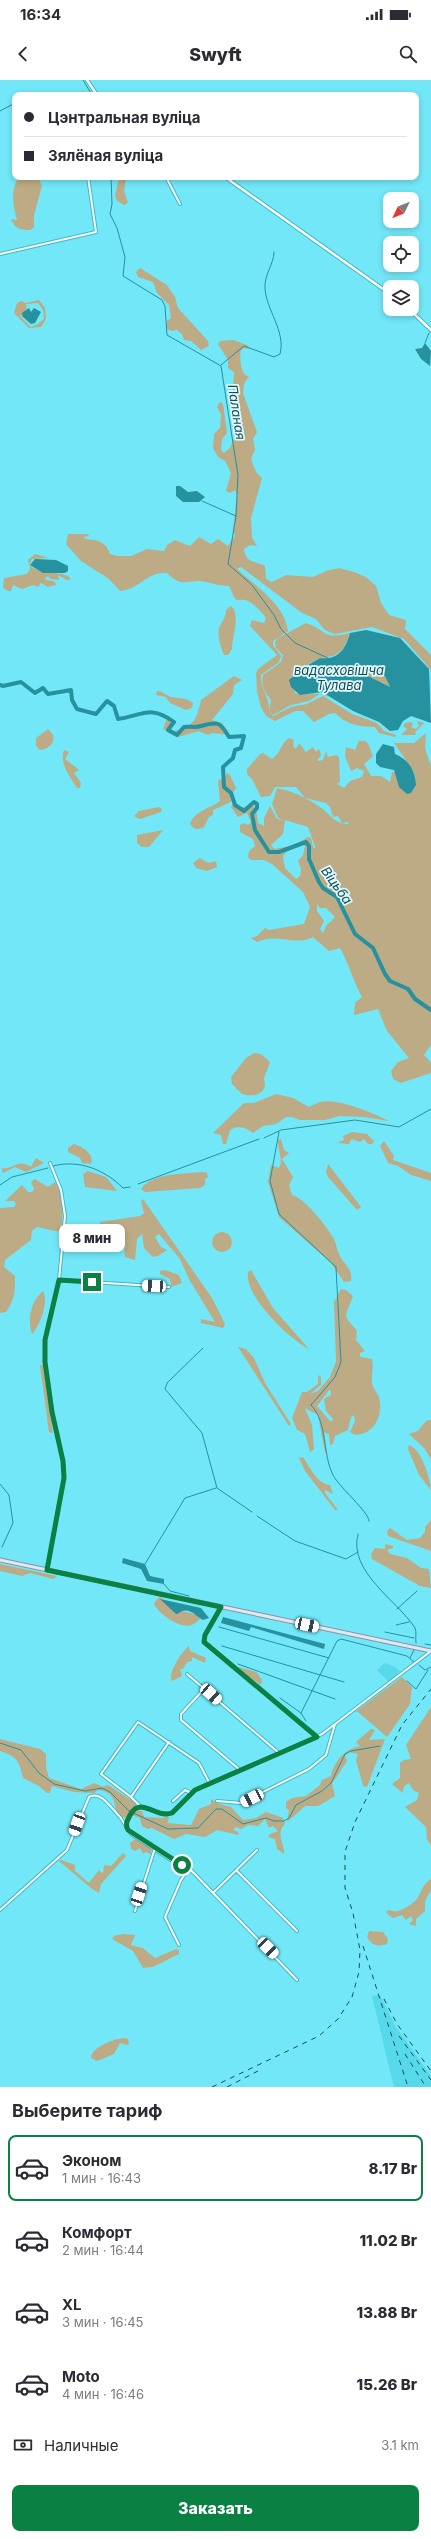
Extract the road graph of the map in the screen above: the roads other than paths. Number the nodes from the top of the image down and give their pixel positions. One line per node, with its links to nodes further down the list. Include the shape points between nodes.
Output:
1 (87, 80): 2 (street)
2 (95, 92)
3 (89, 180): 7 (street, via 96,232)
4 (168, 180): 6 (street)
5 (229, 180): 8 (street)
6 (180, 204)
7 (0, 254)
8 (383, 289)
9 (416, 316): 10 (street)
10 (431, 330)
11 (50, 1163): 12 (street, via 64,1202)
12 (60, 1280): 13 (street); 15 (street, via 45,1340 45,1362 64,1478)
13 (169, 1287)
14 (0, 1560): 15 (main road)
15 (47, 1570): 16 (main road)
16 (221, 1607): 17 (main road); 21 (street, via 205,1635 204,1642)
17 (431, 1651): 20 (street)
18 (187, 1674): 19 (street)
19 (204, 1689): 23 (street); 24 (street, via 181,1714 183,1722)
20 (335, 1724): 21 (street); 28 (street, via 326,1756 309,1769 241,1803)
21 (317, 1737): 23 (street)
22 (169, 1742): 25 (street, via 199,1763); 27 (street); 27 (street, via 138,1722 101,1774)
23 (279, 1753): 24 (street)
24 (240, 1770): 25 (street)
25 (210, 1784): 26 (street)
26 (191, 1793): 29 (street, via 185,1790); 30 (street, via 168,1815)
27 (131, 1797): 30 (street)
28 (217, 1800)
29 (173, 1801)
30 (140, 1806): 32 (street, via 133,1810)
31 (120, 1817): 32 (street); 33 (street); 39 (street, via 100,1797 89,1797 70,1846)
32 (128, 1819): 33 (street)
33 (126, 1826): 34 (street, via 131,1834)
34 (155, 1848): 36 (street, via 174,1862); 40 (street)
35 (257, 1850): 37 (street)
36 (189, 1868): 38 (street); 42 (street, via 165,1917)
37 (237, 1871): 38 (street); 41 (street)
38 (213, 1893): 43 (street)
39 (0, 1910)
40 (135, 1911)
41 (297, 1931)
42 (179, 1945)
43 (297, 1980)

